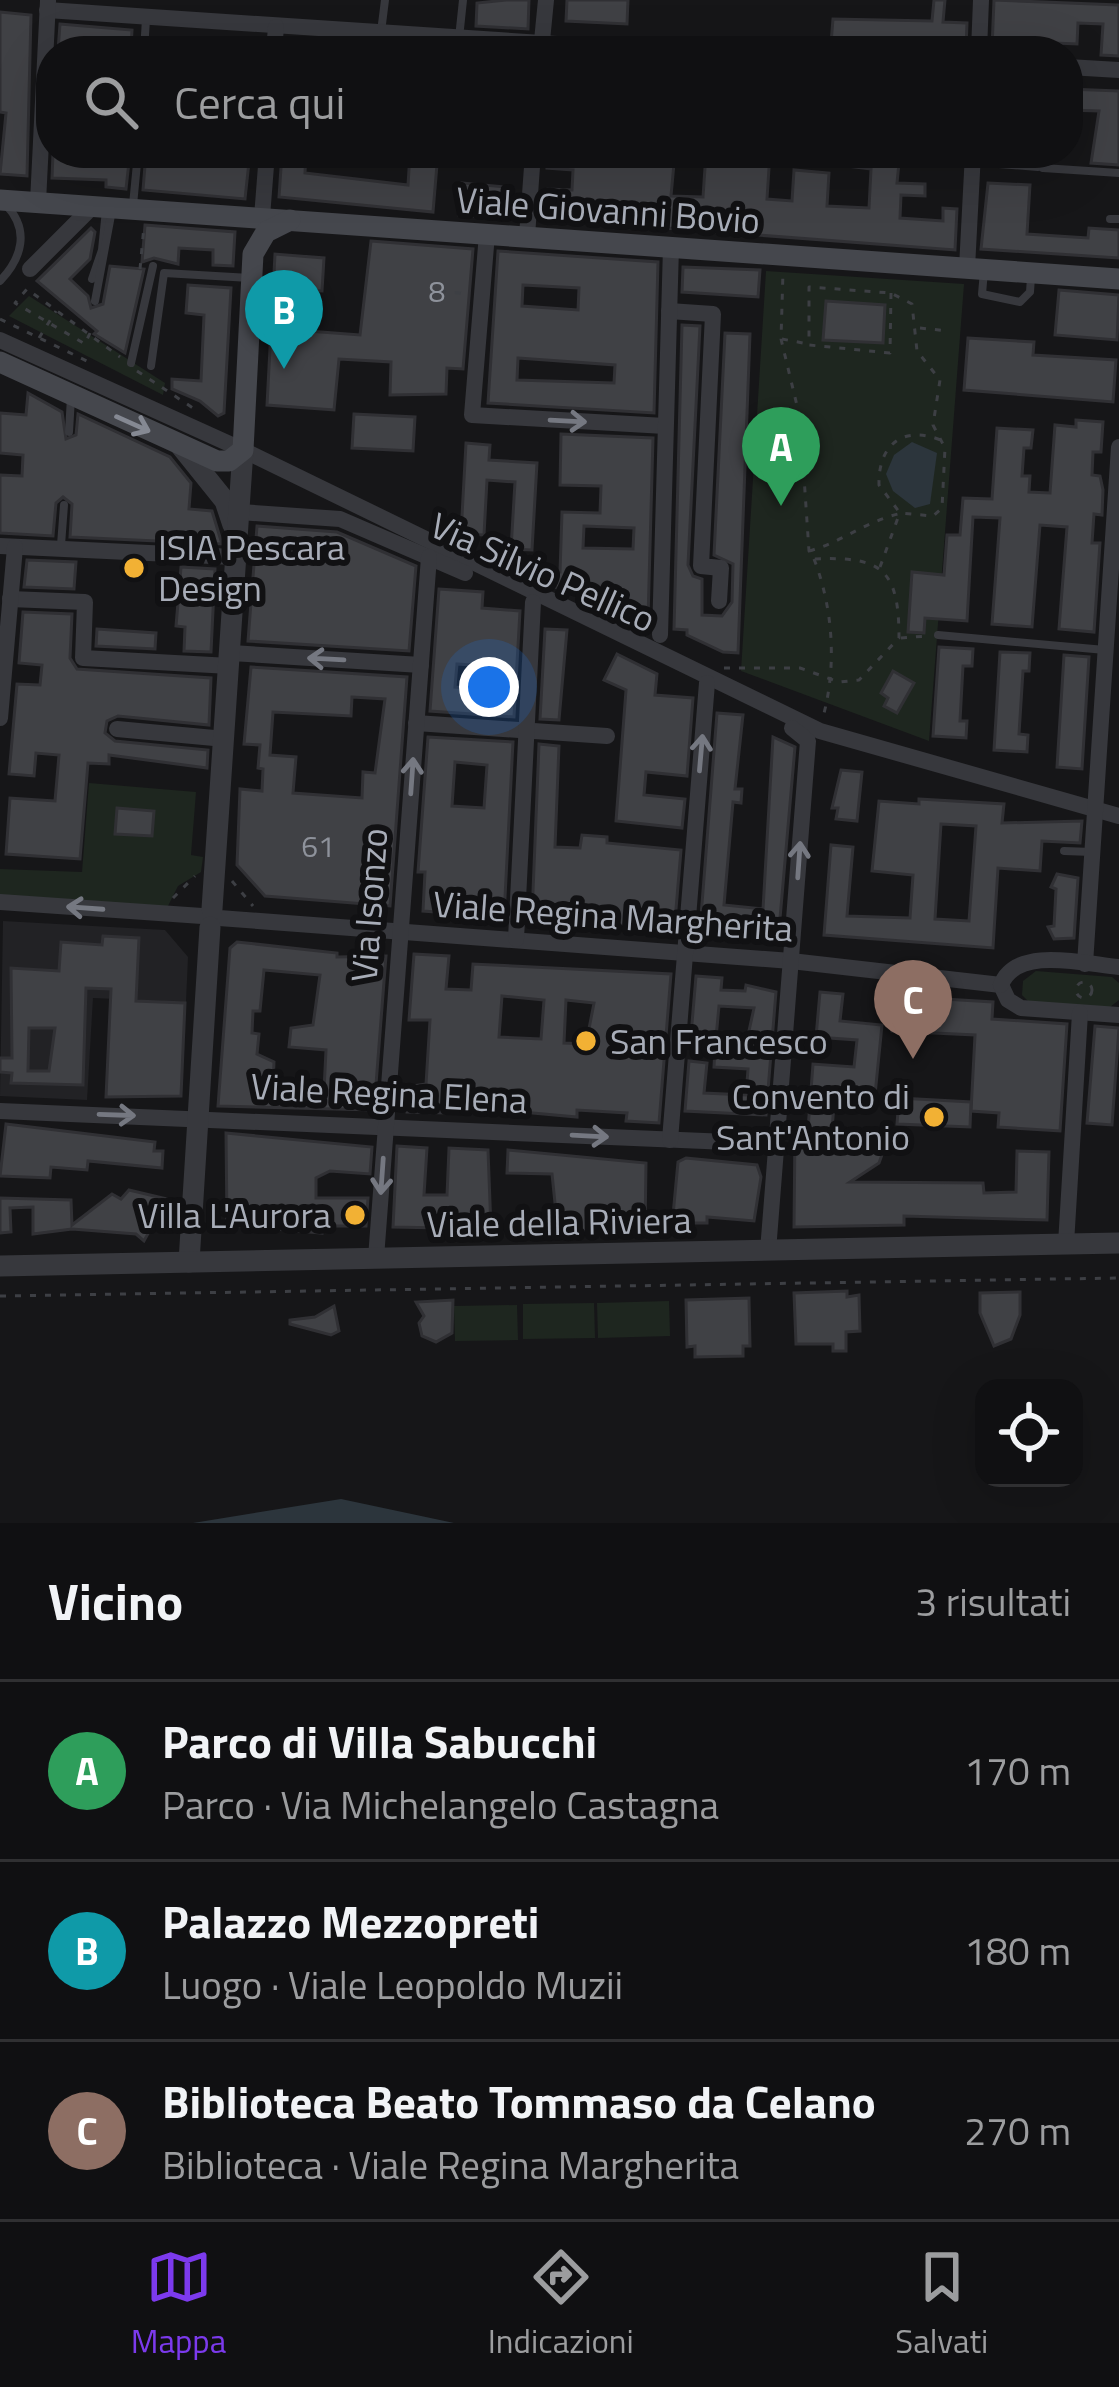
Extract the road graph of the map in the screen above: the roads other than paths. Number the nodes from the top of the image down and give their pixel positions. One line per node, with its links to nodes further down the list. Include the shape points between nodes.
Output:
1 (385, 0): 8 (lane)
2 (463, 0): 13 (lane)
3 (546, 0): 14 (street)
4 (981, 0): 15 (street)
5 (47, 5): 6 (street); 9 (street)
6 (146, 18): 7 (street); 10 (lane)
7 (276, 27): 8 (street); 11 (street)
8 (381, 33): 12 (street)
9 (46, 36)
10 (145, 36)
11 (275, 36)
12 (420, 36)
13 (459, 36)
14 (542, 36)
15 (980, 36)
16 (1083, 69): 17 (street)
17 (1119, 70)
18 (40, 168): 26 (street)
19 (132, 168): 27 (lane)
20 (266, 168): 29 (street)
21 (532, 168): 31 (street)
22 (973, 168): 36 (street)
23 (1053, 168): 24 (lane)
24 (1119, 173)
25 (0, 200): 26 (main road, Viale Giovanni Bovio); 37 (lane, via 15,216 21,246)
26 (38, 202): 27 (main road, Viale Giovanni Bovio)
27 (118, 212): 28 (main road, Viale Giovanni Bovio); 35 (street); 39 (lane); 41 (lane)
28 (207, 215): 29 (main road, Viale Giovanni Bovio); 33 (main road, via 242,232)
29 (264, 224): 30 (main road, Viale Giovanni Bovio); 33 (main road)
30 (487, 234): 31 (main road, Viale Giovanni Bovio); 48 (street, one-way to 48, via 472,415)
31 (526, 236): 32 (main road, Viale Giovanni Bovio)
32 (671, 247): 36 (main road, Viale Giovanni Bovio); 42 (street)
33 (253, 254): 38 (main road)
34 (153, 266): 45 (lane)
35 (30, 269)
36 (975, 269): 40 (main road, Viale Giovanni Bovio)
37 (3, 278)
38 (252, 278): 46 (lane, via 164,273); 52 (main road)
39 (92, 279)
40 (1119, 279)
41 (95, 301)
42 (669, 311): 48 (street); 62 (street, via 713,314 701,566 721,568)
43 (0, 340): 52 (street)
44 (0, 362): 47 (main road)
45 (131, 363)
46 (151, 366)
47 (70, 397): 49 (lane); 50 (main road, one-way to 50)
48 (665, 426): 64 (street)
49 (69, 432)
50 (180, 445): 52 (main road, via 223,462); 58 (street, via 227,506)
51 (1119, 447): 55 (street)
52 (243, 450): 54 (street); 76 (street, via 820,731)
53 (64, 505): 57 (lane)
54 (239, 512): 59 (street, Via Silvio Pellico, via 340,519); 60 (street)
55 (1117, 539): 66 (street)
56 (7, 546): 57 (street); 61 (street)
57 (61, 549): 58 (street)
58 (234, 557): 60 (street)
59 (429, 557): 63 (street, Via Silvio Pellico); 68 (street, Via Isonzo)
60 (235, 591): 67 (street)
61 (10, 599): 67 (street, via 85,602 83,658); 70 (street)
62 (719, 601)
63 (533, 602): 69 (street, Via Silvio Pellico); 73 (street)
64 (660, 634)
65 (938, 635): 66 (lane)
66 (1107, 650): 76 (street)
67 (231, 660): 68 (street, one-way to 67); 75 (street)
68 (421, 664): 71 (street, Via Isonzo)
69 (706, 683): 84 (street, one-way to 69); 85 (street, Via Silvio Pellico, one-way to 69, via 806,736)
70 (0, 718)
71 (416, 723): 73 (street); 82 (street, Via Isonzo, one-way to 71)
72 (117, 729): 75 (street)
73 (529, 730): 74 (street); 83 (street)
74 (607, 736)
75 (225, 740): 81 (street)
76 (1096, 813): 77 (street); 79 (street)
77 (1119, 817)
78 (1064, 851): 79 (lane)
79 (1093, 852): 87 (street)
80 (0, 902): 81 (street, Viale Regina Margherita, one-way to 80)
81 (211, 917): 82 (street, Viale Regina Margherita); 92 (street)
82 (400, 934): 83 (street, Viale Regina Margherita); 93 (street, Via Isonzo)
83 (515, 939): 84 (street, Viale Regina Margherita)
84 (684, 954): 85 (street, Viale Regina Margherita); 94 (street)
85 (791, 961): 88 (street, Viale Regina Margherita); 95 (street)
86 (1119, 968): 87 (street)
87 (1083, 973): 88 (street, via 1026,961)
88 (1001, 985): 89 (street, via 1021,1008)
89 (1079, 1013): 90 (street); 96 (street)
90 (1119, 1015)
91 (0, 1111): 92 (street, Viale Regina Elena, one-way to 92)
92 (198, 1118): 93 (street, Viale Regina Elena); 100 (street)
93 (386, 1124): 94 (street, Viale Regina Elena, one-way to 94); 99 (street, Via Isonzo, one-way to 99)
94 (670, 1140): 95 (street, Viale Regina Elena)
95 (774, 1144): 98 (street)
96 (1066, 1244): 97 (street, Viale della Riviera); 98 (street, Viale della Riviera)
97 (1119, 1244)
98 (768, 1251): 99 (street, Viale della Riviera)
99 (376, 1258): 100 (street, Viale della Riviera)
100 (188, 1262): 101 (street, Viale della Riviera)
101 (0, 1266)

